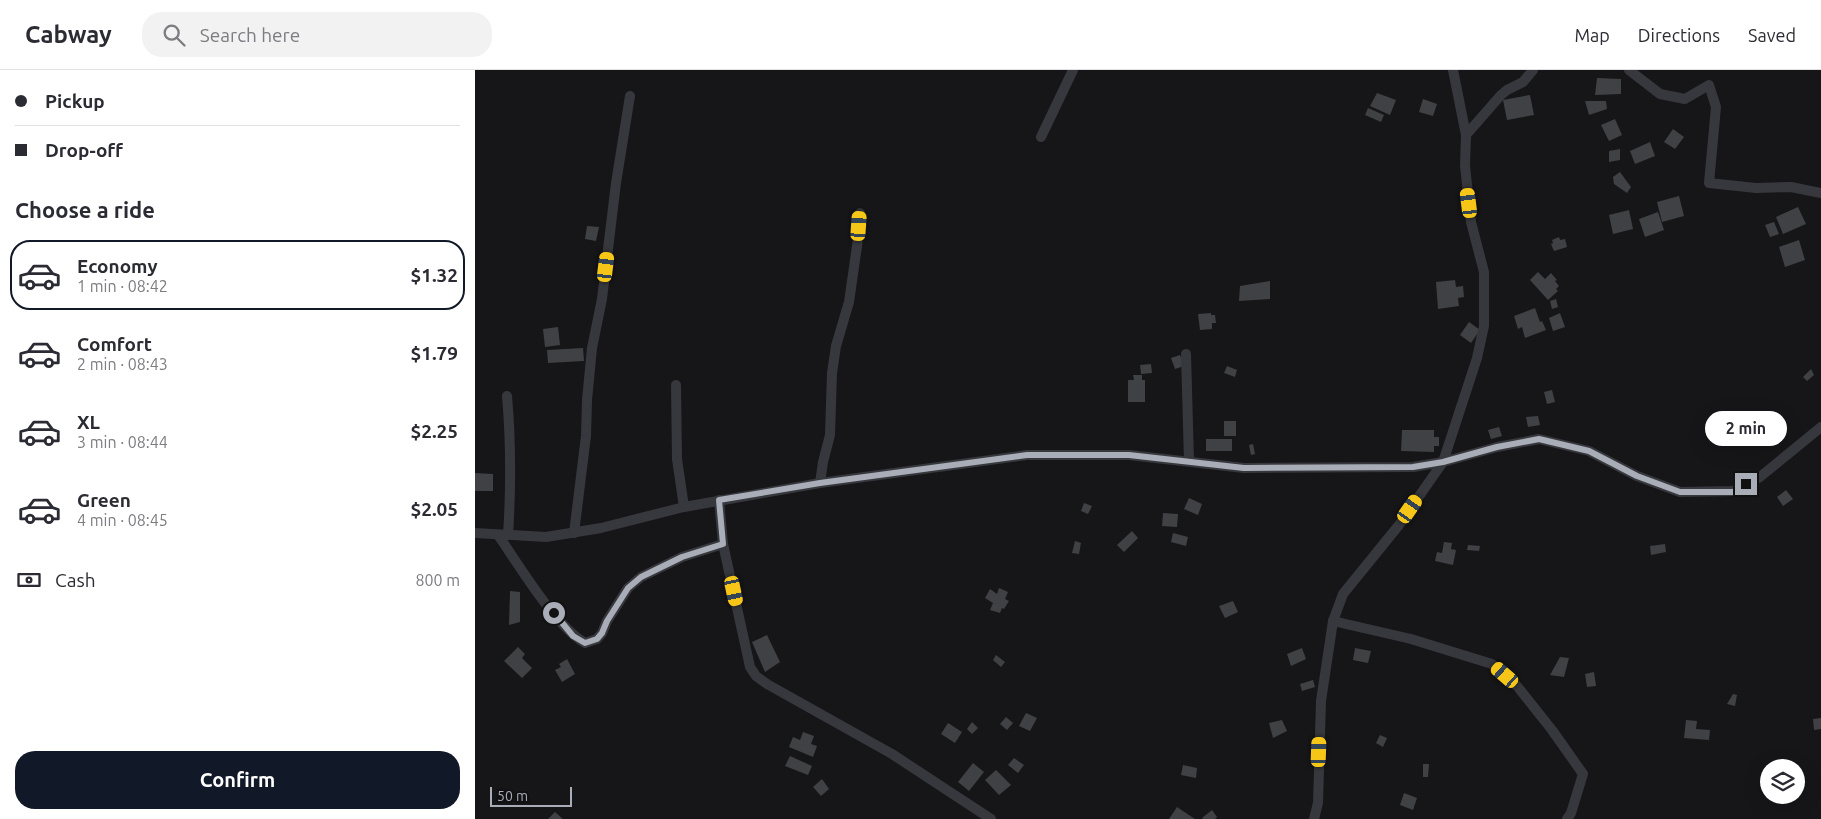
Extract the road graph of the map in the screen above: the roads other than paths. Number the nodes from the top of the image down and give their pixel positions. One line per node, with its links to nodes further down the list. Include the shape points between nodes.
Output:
1 (1073, 70): 7 (street)
2 (1453, 70): 6 (street)
3 (1533, 70): 6 (street, via 1523,82 1501,95)
4 (1629, 70): 8 (street, via 1660,94 1685,99 1709,85 1715,107 1709,183 1756,188 1791,187)
5 (630, 96): 20 (street, via 615,183 603,299 592,348)
6 (1466, 135): 15 (street, via 1465,166 1471,222 1484,272 1484,326 1477,358)
7 (1041, 137)
8 (1821, 193)
9 (860, 213): 16 (street, via 849,302 832,373 830,435)
10 (1186, 354): 14 (street)
11 (676, 384): 18 (street, via 677,459)
12 (507, 396): 21 (street, via 510,505)
13 (1821, 427): 15 (street, via 1760,477 1733,492 1680,492 1637,476 1589,451 1539,439)
14 (1189, 460): 15 (street, via 1244,468 1297,469 1413,467); 16 (street, via 1129,455 1027,455)
15 (1443, 462): 23 (street, via 1399,525 1343,594)
16 (820, 483): 17 (street)
17 (719, 500): 18 (street); 22 (street)
18 (685, 507): 20 (street)
19 (475, 533): 21 (street)
20 (574, 533): 21 (street, via 546,537)
21 (503, 535): 22 (street, via 545,602 573,636 585,643 597,639 628,588 641,577 682,557)
22 (723, 544): 24 (street, via 750,667 756,676 892,754)
23 (1333, 621): 25 (street, via 1321,701); 26 (street, via 1411,639 1492,664 1517,686 1583,774)
24 (991, 819)
25 (1315, 819)
26 (1567, 819)

